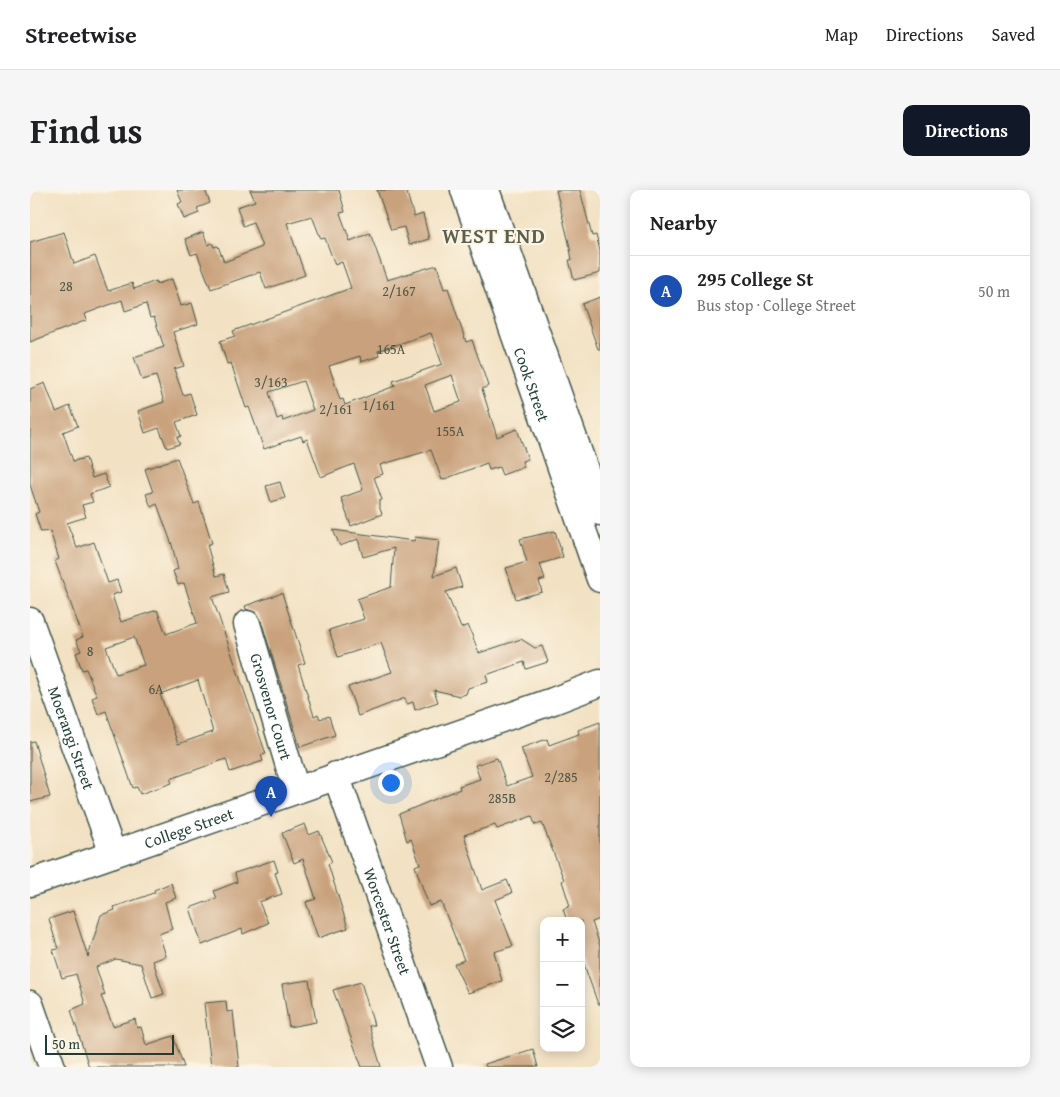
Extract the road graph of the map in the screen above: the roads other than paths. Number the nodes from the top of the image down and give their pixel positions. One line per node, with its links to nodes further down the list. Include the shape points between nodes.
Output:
1 (464, 190): 3 (street, Cook Street)
2 (486, 190): 3 (street, Cook Street)
3 (488, 226): 4 (street, Cook Street); 5 (street, Cook Street)
4 (600, 512)
5 (599, 571)
6 (30, 621): 11 (street, Moerangi Street)
7 (247, 624): 10 (street, Grosvenor Court)
8 (600, 682): 9 (street, College Street)
9 (336, 776): 10 (street, College Street); 15 (street, Worcester Street)
10 (296, 790): 11 (street, College Street)
11 (113, 854): 12 (street, College Street)
12 (30, 883)
13 (30, 1004): 14 (street)
14 (52, 1067)
15 (439, 1067)

